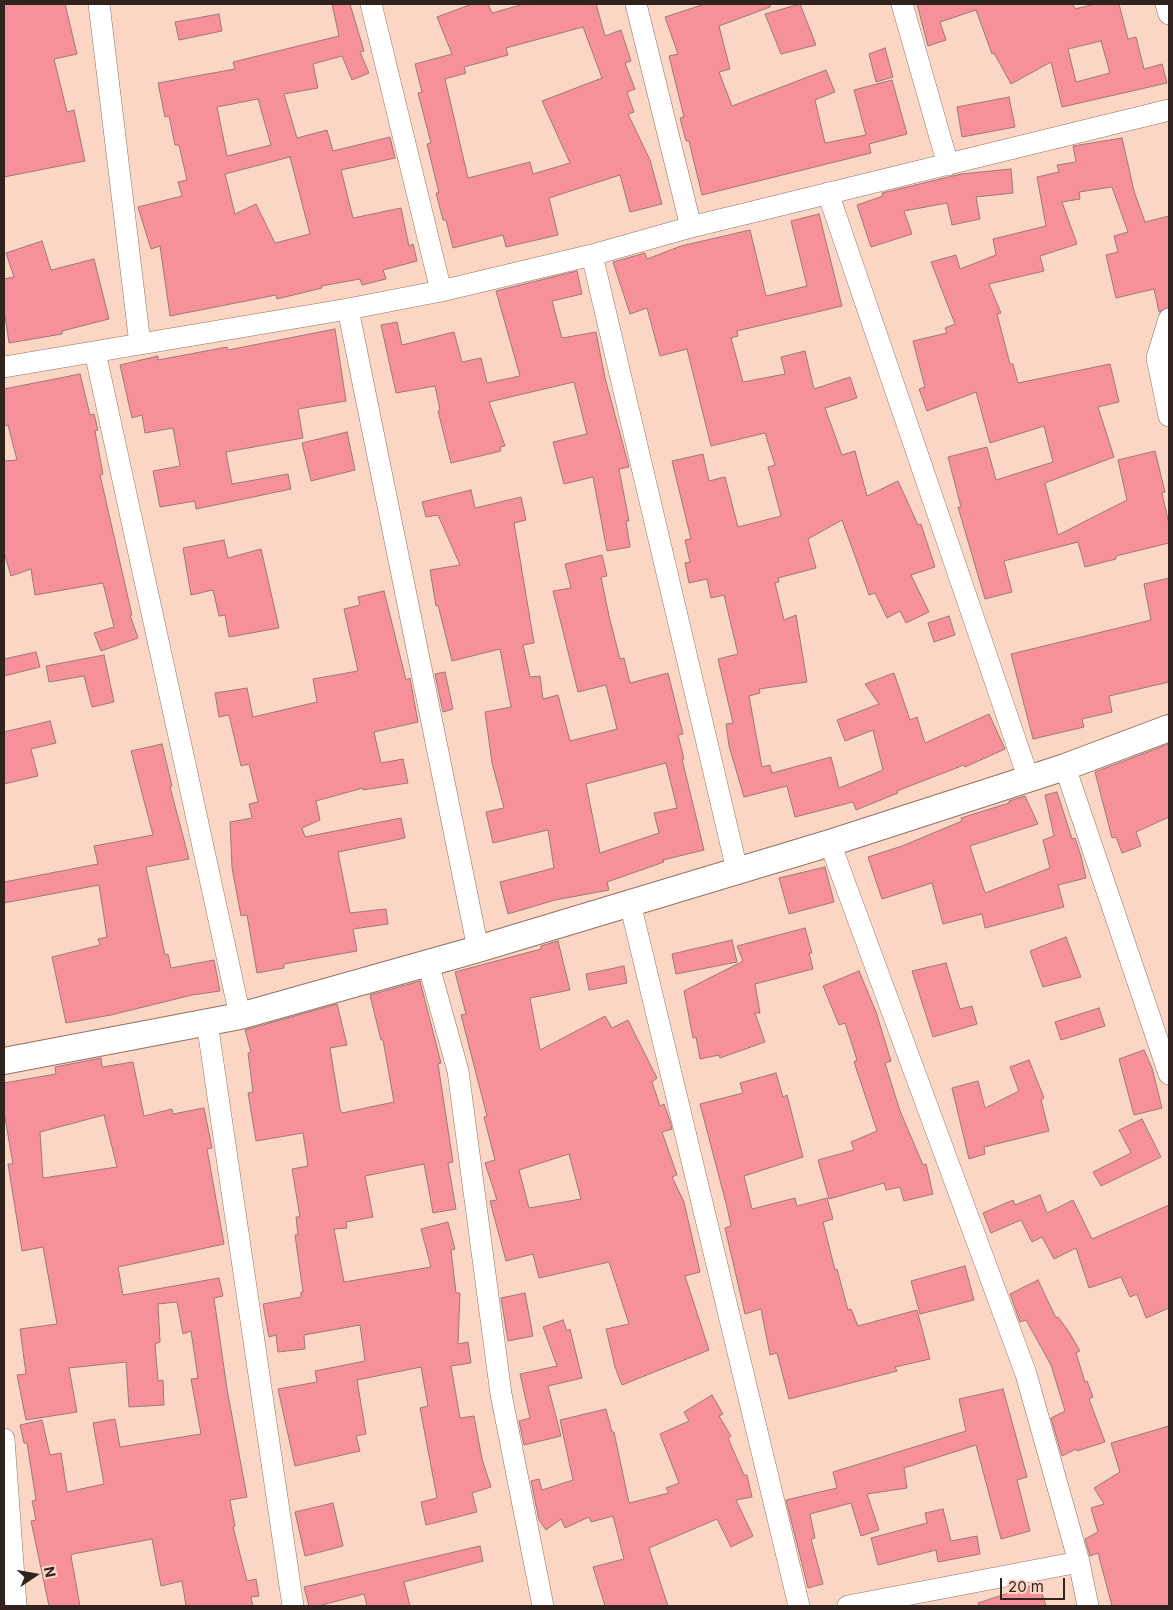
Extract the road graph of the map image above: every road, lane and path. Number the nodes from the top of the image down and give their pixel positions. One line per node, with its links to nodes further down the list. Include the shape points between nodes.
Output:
1 (99, 4): 15 (street)
2 (371, 4): 12 (street)
3 (636, 4): 10 (street)
4 (902, 4): 8 (street)
5 (1166, 4): 6 (street)
6 (1169, 14)
7 (1169, 110): 8 (street)
8 (948, 165): 9 (street)
9 (828, 193): 10 (street); 21 (street)
10 (691, 227): 11 (street)
11 (592, 255): 12 (street); 23 (street)
12 (441, 291): 13 (street)
13 (348, 310): 15 (street); 25 (street)
14 (1169, 319): 18 (street, via 1157,358)
15 (140, 344): 16 (street)
16 (95, 352): 17 (street); 27 (street)
17 (4, 367)
18 (1169, 416)
19 (1169, 728): 20 (street)
20 (1065, 766): 21 (street); 30 (street)
21 (1028, 777): 22 (street)
22 (830, 843): 23 (street); 32 (street, via 1026,1374)
23 (737, 870): 24 (street)
24 (630, 904): 25 (street); 36 (street)
25 (478, 948): 26 (street)
26 (428, 962): 27 (street); 35 (street, via 458,1071 501,1394)
27 (240, 1016): 28 (street)
28 (207, 1022): 29 (street); 34 (street)
29 (4, 1061)
30 (1169, 1074)
31 (4, 1439): 33 (street)
32 (1079, 1562): 37 (street); 38 (street)
33 (16, 1606)
34 (293, 1606)
35 (543, 1606)
36 (799, 1606)
37 (848, 1606)
38 (1088, 1606)

